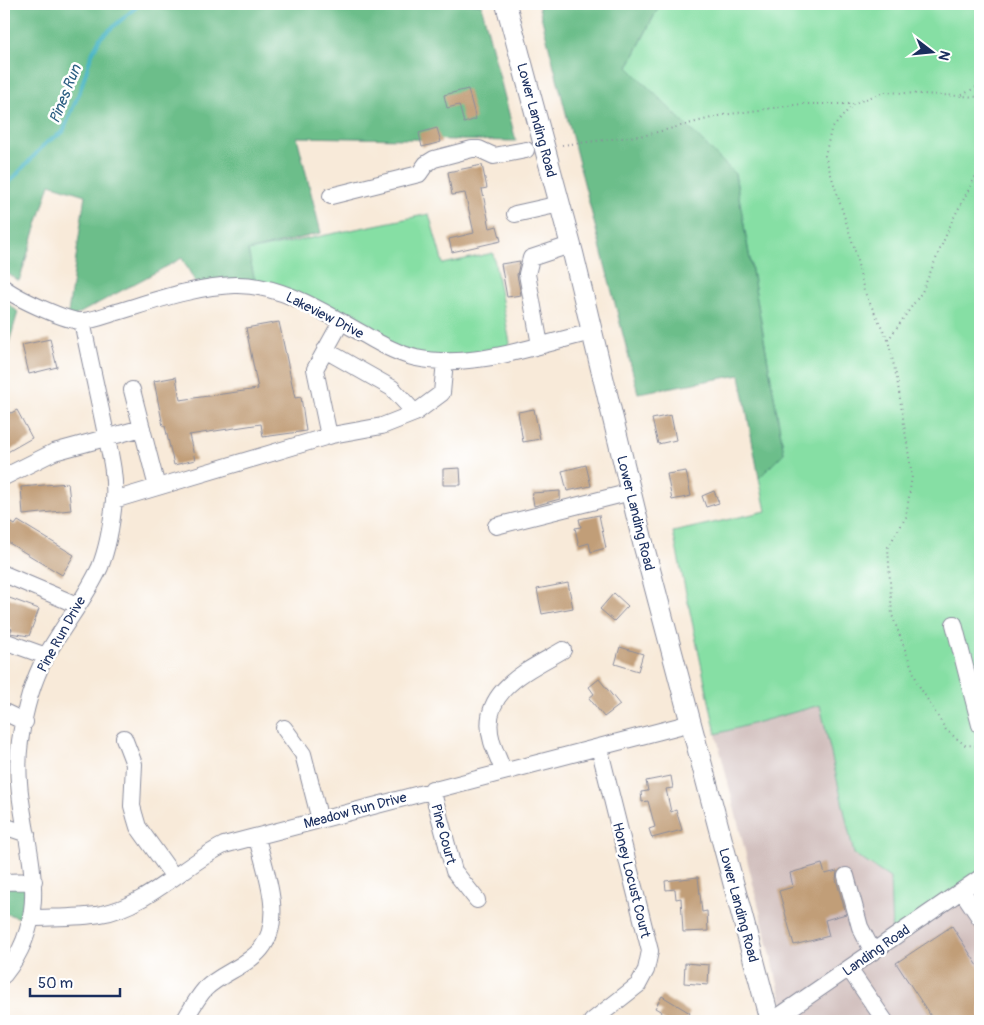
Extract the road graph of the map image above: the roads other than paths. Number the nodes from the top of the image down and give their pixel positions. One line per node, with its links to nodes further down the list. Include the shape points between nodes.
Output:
1 (506, 4): 2 (main road, Lower Landing Road)
2 (544, 146): 3 (street, via 494,156 472,149 434,159 419,174); 4 (main road, Lower Landing Road)
3 (332, 196)
4 (560, 204): 5 (street); 6 (main road, Lower Landing Road)
5 (515, 214)
6 (570, 244): 10 (main road, Lower Landing Road); 11 (street, via 531,258 527,274)
7 (4, 288): 8 (street, via 17,298)
8 (82, 321): 9 (street, Lakeview Drive, via 200,290 236,285 288,295); 17 (street, Pine Run Drive)
9 (341, 322): 12 (street); 13 (street, Lakeview Drive, via 415,358)
10 (592, 332): 11 (street, Lakeview Drive); 21 (main road, Lower Landing Road)
11 (540, 345): 13 (street, Lakeview Drive, via 472,359)
12 (325, 350): 15 (street, via 392,388); 18 (street, via 315,368)
13 (445, 361): 15 (street, via 442,393)
14 (132, 390): 16 (street)
15 (415, 413): 18 (street, via 382,426)
16 (142, 428): 17 (street); 20 (street)
17 (106, 436): 19 (street, via 54,452); 22 (street, Pine Run Drive)
18 (329, 436): 20 (street)
19 (4, 477)
20 (157, 487): 22 (street)
21 (631, 492): 23 (street); 33 (main road, Lower Landing Road)
22 (114, 500): 25 (street, Pine Run Drive, via 100,566)
23 (496, 526)
24 (4, 574): 25 (street)
25 (77, 605): 29 (street, Pine Run Drive)
26 (954, 624): 30 (street)
27 (4, 640): 29 (street)
28 (563, 650): 38 (street, via 513,679 495,702 489,726)
29 (46, 656): 32 (street, Pine Run Drive, via 33,688)
30 (978, 708): 34 (street)
31 (4, 712): 32 (street)
32 (25, 722): 42 (street, Pine Run Drive, via 19,760)
33 (691, 723): 37 (street, Meadow Run Drive); 58 (main road, Lower Landing Road)
34 (980, 725)
35 (284, 728): 40 (street, via 303,754)
36 (124, 738): 45 (street, via 134,764 132,806 138,827)
37 (599, 746): 38 (street, Meadow Run Drive); 57 (street, Honey Locust Court, via 650,950 646,970 638,985)
38 (503, 771): 39 (street, Meadow Run Drive)
39 (432, 789): 40 (street, Meadow Run Drive); 50 (street, Pine Court, via 454,871)
40 (320, 820): 43 (street, Meadow Run Drive)
41 (4, 826): 42 (street)
42 (28, 834): 47 (street, Pine Run Drive)
43 (258, 838): 45 (street, Meadow Run Drive, via 224,845); 56 (street, via 271,891 269,933 262,948 205,989)
44 (846, 876): 53 (street, via 860,928)
45 (174, 877): 52 (street, Meadow Run Drive, via 129,904 101,914)
46 (980, 878): 49 (street, Landing Road)
47 (34, 881): 48 (street); 52 (street, Pine Run Drive)
48 (4, 882)
49 (962, 891): 51 (street); 53 (street, Landing Road)
50 (477, 900)
51 (980, 916)
52 (32, 918): 55 (street, Pine Run Drive, via 23,942)
53 (873, 952): 54 (street, Landing Road)
54 (849, 969): 58 (street, Landing Road); 59 (street)
55 (4, 975)
56 (184, 1021)
57 (592, 1021)
58 (771, 1021)
59 (885, 1021)

